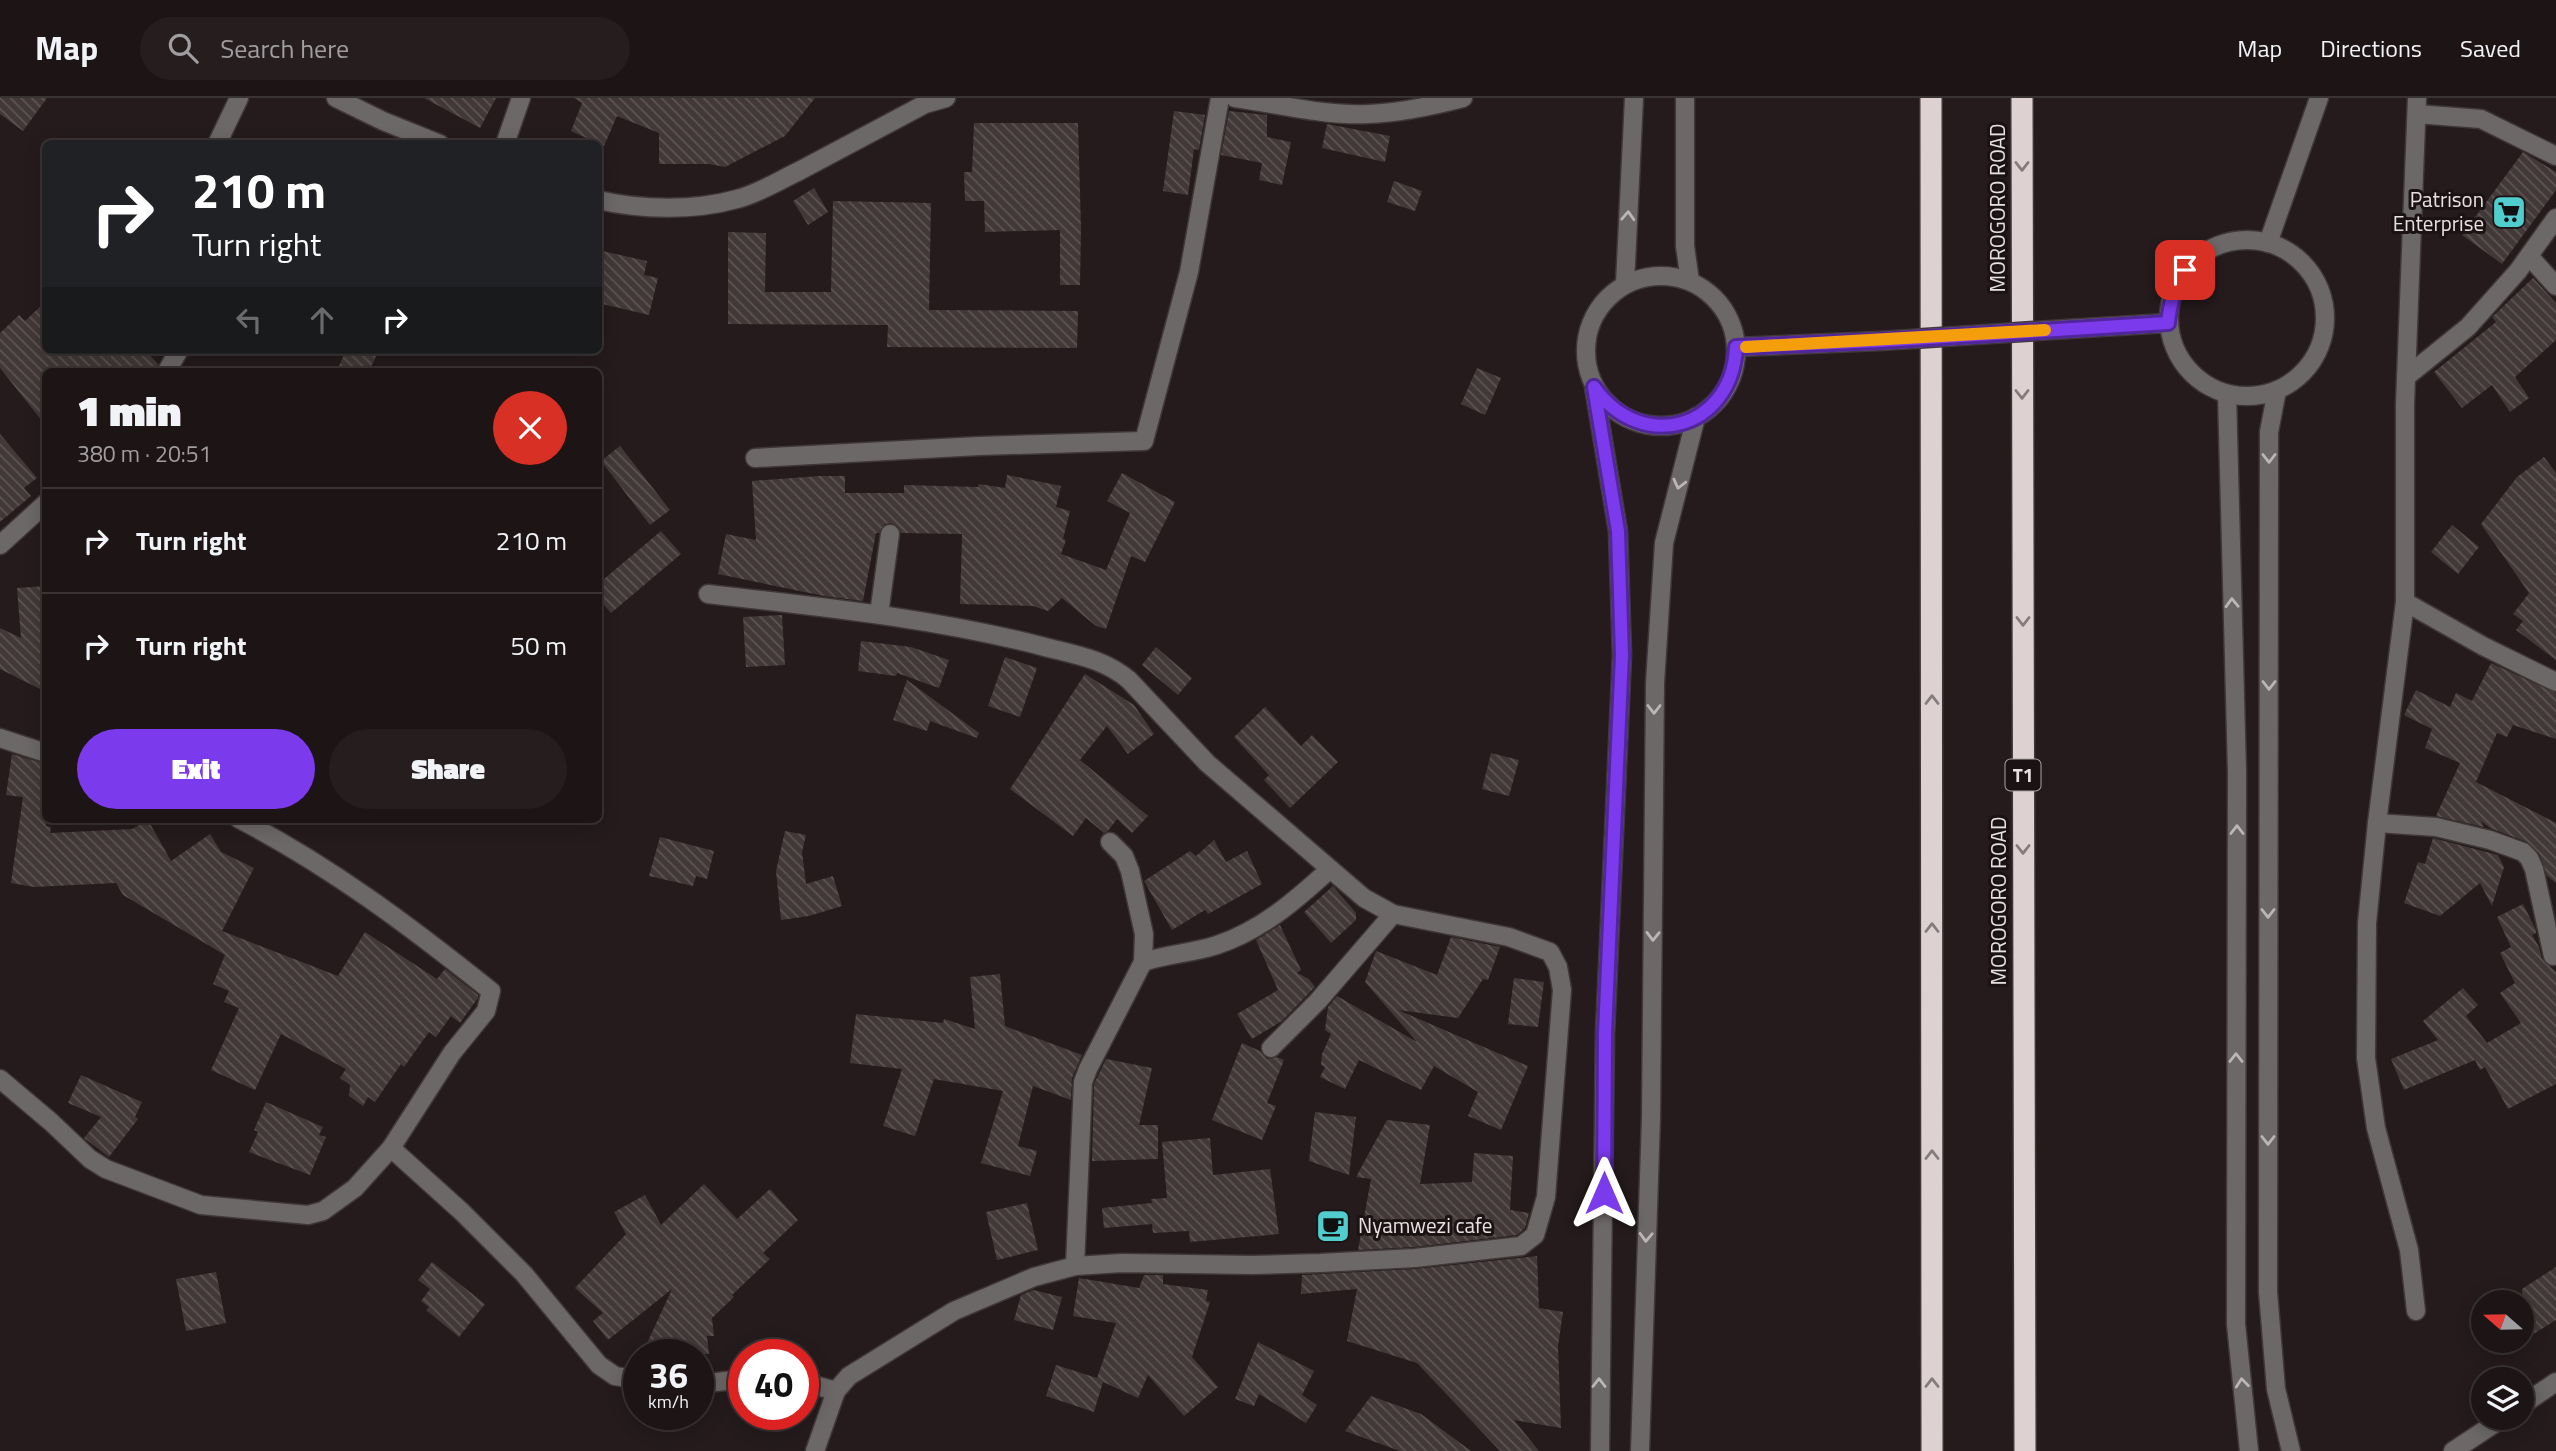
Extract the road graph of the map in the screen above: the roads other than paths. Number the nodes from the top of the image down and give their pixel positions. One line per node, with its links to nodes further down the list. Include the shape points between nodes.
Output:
1 (239, 98): 16 (street)
2 (335, 98): 17 (street)
3 (521, 98): 18 (street)
4 (946, 98): 13 (street)
5 (1220, 98): 34 (street, via 1189,272 1144,441)
6 (1235, 98): 14 (street, via 1366,114)
7 (1463, 98): 14 (street)
8 (1634, 98): 25 (street, one-way to 8)
9 (1685, 98): 24 (street, via 1685,246)
10 (1931, 98): 65 (highway, one-way to 10)
11 (2022, 98): 66 (highway, MOROGORO ROAD / T1, one-way to 66)
12 (2319, 98): 22 (street)
13 (923, 101): 20 (street, via 738,199 674,207)
14 (1425, 102)
15 (2417, 106): 19 (street, via 2481,119); 29 (street)
16 (218, 140)
17 (430, 140)
18 (506, 140)
19 (2556, 156)
20 (602, 201)
21 (2556, 218): 23 (street)
22 (2268, 243): 27 (street, via 2231,241 2198,257 2176,286); 31 (street, via 2284,249 2310,272 2324,304 2325,322 2315,356 2292,382)
23 (2529, 256): 26 (street); 29 (street, via 2468,327)
24 (1690, 281): 25 (street, via 1657,275); 28 (street, via 1705,289 1727,315)
25 (1625, 285): 30 (street, via 1600,307 1589,330 1585,355)
26 (2556, 286)
27 (2168, 323): 28 (street, bridge); 32 (street, via 2186,368 2197,380)
28 (1736, 347): 33 (street, via 1735,364 1722,395)
29 (2406, 377): 39 (street)
30 (1594, 387): 33 (street, via 1616,412 1647,426 1672,425); 63 (street, one-way to 30, via 1605,1033 1622,655 1618,531)
31 (2277, 390): 32 (street, via 2260,395); 68 (street, one-way to 68, via 2269,432 2268,1292 2276,1389)
32 (2227, 394): 67 (street, one-way to 32, via 2236,1324 2237,772)
33 (1696, 417): 64 (street, one-way to 64, via 1664,543 1654,684 1651,1104)
34 (755, 458)
35 (42, 507): 37 (street)
36 (890, 534): 40 (street)
37 (0, 545)
38 (708, 594): 40 (street)
39 (2406, 602): 41 (street); 45 (street)
40 (879, 614): 47 (street, via 1022,641 1116,669 1208,763)
41 (2556, 682)
42 (0, 738): 43 (street)
43 (42, 752)
44 (246, 823): 53 (street, via 328,870 426,938 491,991 486,1011 452,1053)
45 (2377, 823): 49 (street, via 2436,827 2523,852 2534,869); 55 (street, via 2367,923 2366,1058 2376,1128 2409,1251)
46 (1110, 842): 50 (street, via 1124,856 1130,871 1144,934)
47 (1330, 869): 48 (street, via 1364,898); 50 (street, via 1285,909 1242,936)
48 (1394, 914): 51 (street); 54 (street, via 1508,937 1550,951 1558,967 1561,1003 1546,1197 1535,1235 1521,1246 1415,1258)
49 (2553, 956)
50 (1143, 962): 54 (street, via 1083,1083)
51 (1271, 1048)
52 (0, 1079): 53 (street, via 90,1159 201,1205 294,1215 316,1213 355,1188)
53 (391, 1148): 56 (street, via 524,1274 599,1365)
54 (1075, 1266): 59 (street, via 1034,1277 954,1311 849,1376)
55 (2416, 1311)
56 (623, 1377)
57 (2556, 1382): 60 (street)
58 (819, 1386): 59 (street)
59 (836, 1391): 62 (street)
60 (2534, 1397)
61 (2485, 1430): 69 (street)
62 (815, 1451)
63 (1600, 1451)
64 (1640, 1451)
65 (1932, 1451)
66 (2025, 1451)
67 (2249, 1451)
68 (2291, 1451)
69 (2453, 1451)

